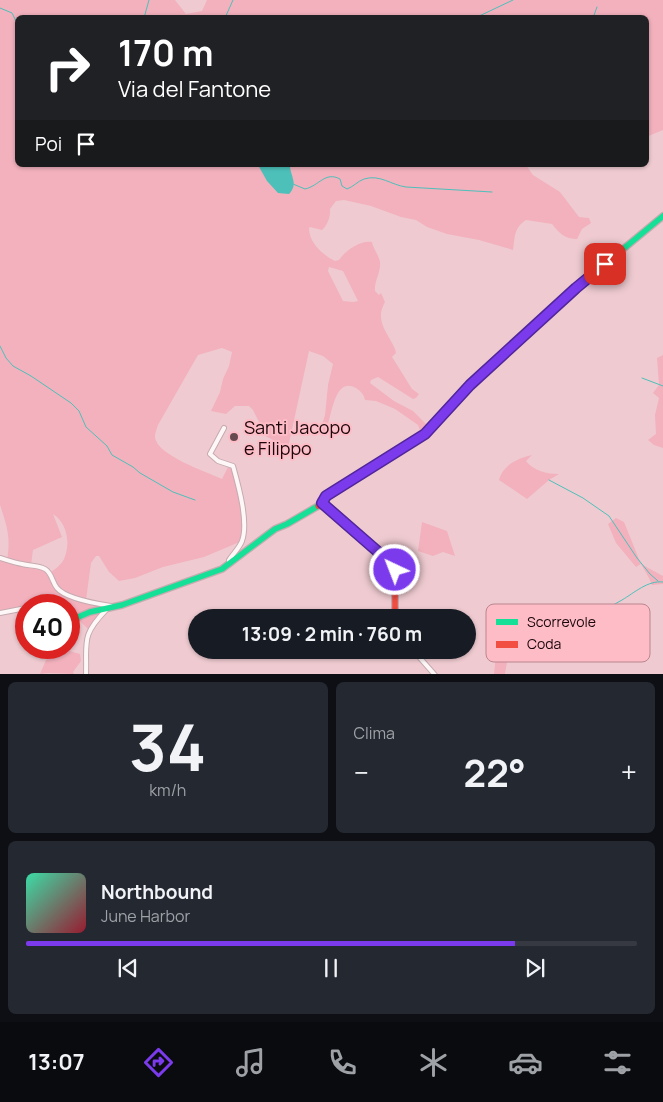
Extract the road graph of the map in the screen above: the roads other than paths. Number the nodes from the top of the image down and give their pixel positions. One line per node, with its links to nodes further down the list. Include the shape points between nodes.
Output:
1 (663, 216): 3 (street, via 569,294 470,385 425,434 326,496)
2 (224, 428): 5 (street, via 210,454 218,461 233,466 244,521 242,541)
3 (322, 503): 5 (street, via 275,529); 7 (street, via 392,564 395,570)
4 (0, 558): 6 (street, via 46,569 56,587 74,598)
5 (229, 564): 6 (street, via 210,574)
6 (113, 607): 9 (street)
7 (395, 609)
8 (15, 610): 10 (street)
9 (106, 610): 11 (street); 13 (street, via 94,622 85,642)
10 (0, 613)
11 (80, 616)
12 (422, 659): 14 (street)
13 (86, 674)
14 (435, 674)

